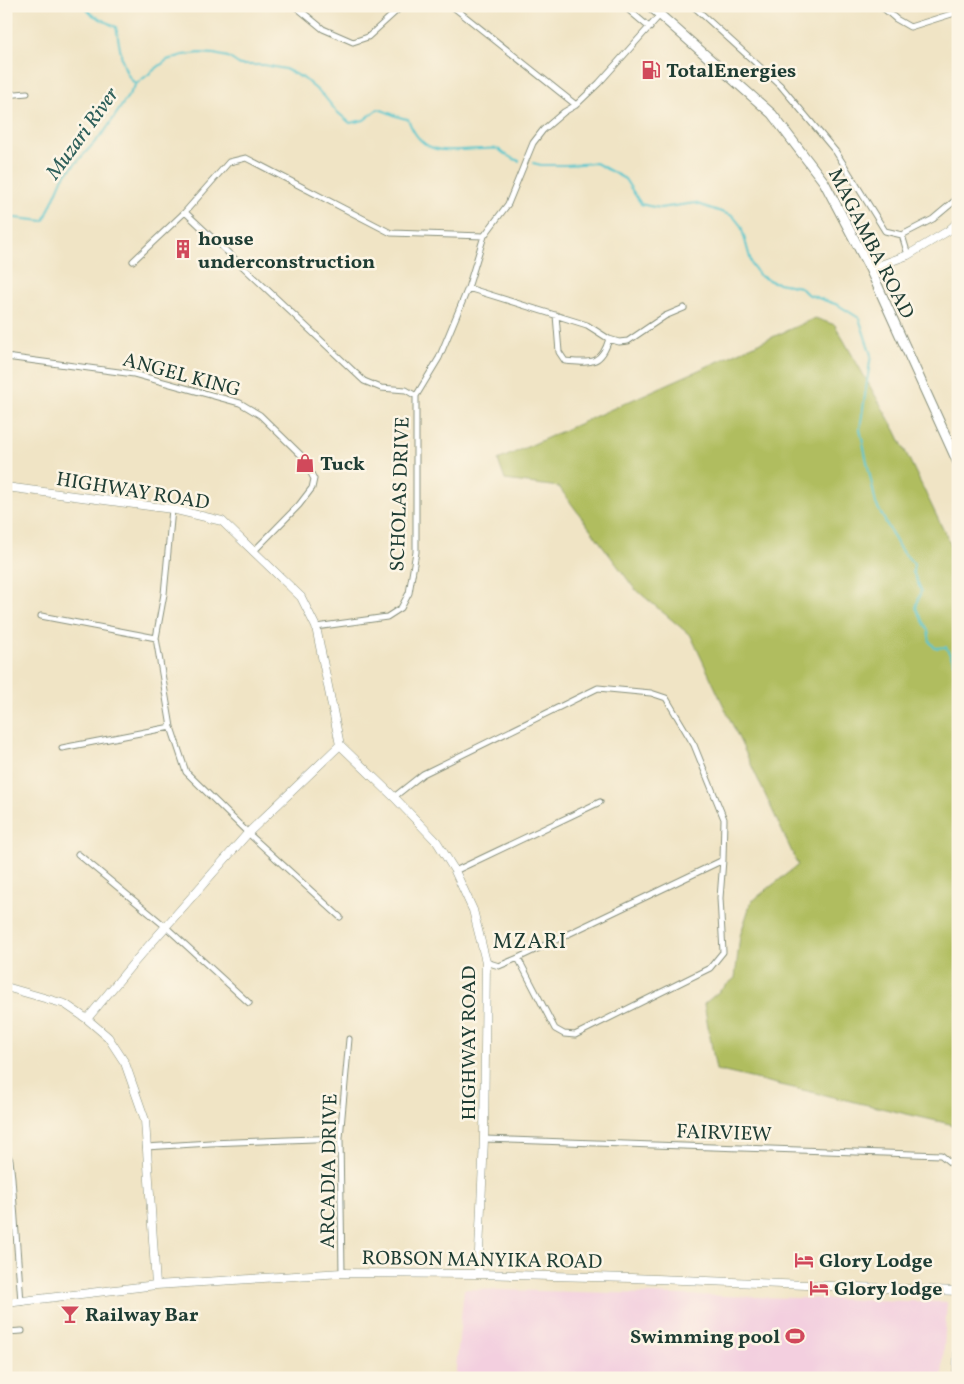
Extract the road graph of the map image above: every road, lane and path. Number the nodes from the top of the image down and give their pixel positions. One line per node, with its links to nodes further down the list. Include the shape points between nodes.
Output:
1 (295, 6): 2 (street, via 323,29 353,42 368,37)
2 (402, 6)
3 (452, 6): 13 (street)
4 (624, 6): 10 (street)
5 (650, 6): 9 (highway, MAGAMBA ROAD)
6 (693, 6): 17 (street, via 780,85 836,152 886,232)
7 (882, 6): 8 (street, via 910,27)
8 (958, 12)
9 (660, 15): 10 (street); 21 (highway, MAGAMBA ROAD, via 772,114 824,182)
10 (650, 28): 13 (street)
11 (27, 93): 12 (street)
12 (6, 95)
13 (576, 105): 18 (street, via 543,130 533,143 508,204)
14 (958, 198): 17 (street, via 933,218)
15 (185, 212): 18 (street, via 229,162 246,158 391,233); 20 (street); 27 (street, via 364,381 380,388 406,390)
16 (958, 222): 19 (street)
17 (902, 235): 19 (street)
18 (484, 236): 22 (street)
19 (908, 255): 21 (street)
20 (133, 261)
21 (870, 269): 28 (highway, MAGAMBA ROAD)
22 (468, 288): 24 (street); 27 (street, via 438,358)
23 (684, 308): 25 (street, via 665,316 628,341)
24 (556, 315): 25 (street, via 587,325); 25 (street, via 559,352 565,361 590,363 605,353)
25 (610, 339)
26 (6, 357): 31 (street, ANGEL KING, via 134,374 240,403 260,415 302,456 314,479 312,488 299,505)
27 (416, 396): 33 (street, SCHOLAS DRIVE, via 416,552 409,593 401,608 387,617)
28 (958, 463)
29 (6, 487): 30 (street, HIGHWAY ROAD)
30 (172, 509): 31 (street, HIGHWAY ROAD, via 222,522); 34 (street, via 164,594)
31 (254, 550): 33 (street, HIGHWAY ROAD, via 301,597)
32 (41, 616): 34 (street)
33 (316, 626): 36 (street, HIGHWAY ROAD)
34 (156, 638): 35 (street)
35 (171, 728): 37 (street); 40 (street, via 186,772)
36 (340, 745): 38 (street, HIGHWAY ROAD); 40 (street)
37 (62, 748)
38 (394, 798): 42 (street, via 423,774 598,688 651,693 666,698 694,745 724,819); 43 (street, HIGHWAY ROAD, via 437,842)
39 (600, 802): 43 (street)
40 (248, 833): 44 (street); 45 (street)
41 (78, 854): 45 (street)
42 (723, 860): 46 (street); 46 (street, via 720,898 723,952 710,968 575,1035 555,1029)
43 (455, 871): 47 (street, HIGHWAY ROAD, via 472,910)
44 (340, 917)
45 (166, 927): 49 (street); 50 (street)
46 (518, 958): 47 (street, via 499,966)
47 (486, 962): 53 (street, HIGHWAY ROAD)
48 (6, 987): 50 (street, via 65,1004)
49 (249, 1003)
50 (87, 1018): 54 (street, via 108,1037 125,1063 144,1120)
51 (349, 1039): 52 (street, ARCADIA DRIVE)
52 (340, 1138): 54 (street); 58 (street, ARCADIA DRIVE)
53 (484, 1139): 56 (street, FAIRVIEW, via 941,1155); 59 (street, HIGHWAY ROAD)
54 (146, 1147): 60 (street)
55 (6, 1152): 57 (street, via 10,1160)
56 (958, 1169)
57 (9, 1178): 62 (street)
58 (342, 1273): 59 (street, ROBSON MANYIKA ROAD); 60 (street, ROBSON MANYIKA ROAD)
59 (478, 1274): 61 (street, ROBSON MANYIKA ROAD)
60 (156, 1285): 62 (street, ROBSON MANYIKA ROAD)
61 (958, 1291)
62 (21, 1303): 63 (street, ROBSON MANYIKA ROAD)
63 (6, 1304)
64 (22, 1331): 65 (street)
65 (6, 1332)
66 (958, 1338): 67 (street)
67 (957, 1378)

